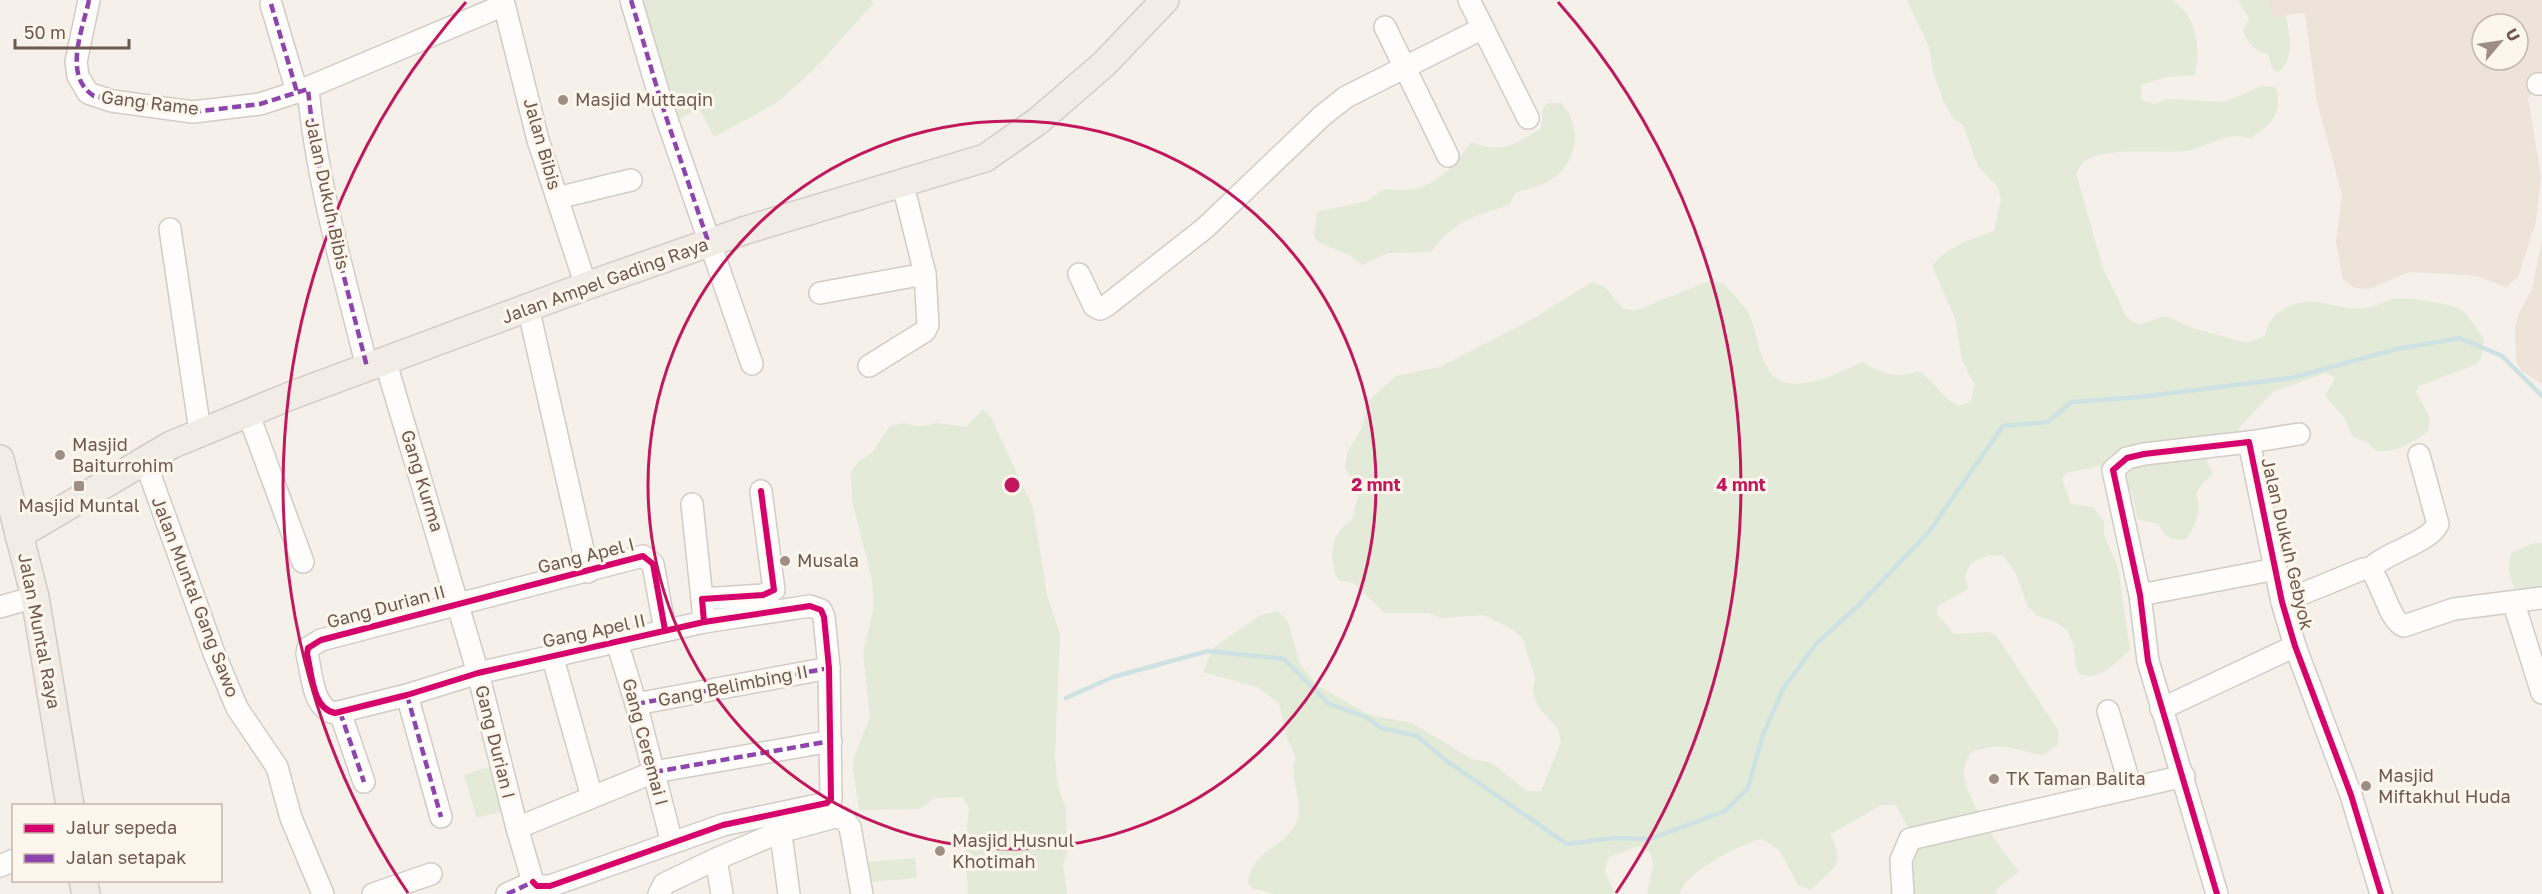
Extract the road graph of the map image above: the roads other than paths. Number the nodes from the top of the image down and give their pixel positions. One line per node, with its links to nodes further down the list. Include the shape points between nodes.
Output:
1 (89, 0): 10 (street, Gang Rame, via 76,62 82,85 94,96 193,112 260,104)
2 (631, 0): 17 (street)
3 (1165, 0): 14 (main road, Jalan Ampel Gading Raya, via 1104,64 1004,147 985,158)
4 (1470, 0): 8 (street)
5 (504, 3): 10 (street); 15 (street, Jalan Bibis, via 538,140)
6 (271, 4): 10 (street, Jalan Dukuh Bibis)
7 (1385, 27): 9 (street)
8 (1483, 28): 9 (street); 11 (street)
9 (1406, 69): 12 (street); 19 (street, via 1355,92 1322,116 1205,228 1106,306 1094,306)
10 (302, 90): 23 (street, Jalan Dukuh Bibis, via 320,178)
11 (1528, 118)
12 (1448, 156)
13 (631, 180): 15 (street)
14 (903, 184): 17 (main road, Jalan Ampel Gading Raya); 18 (street)
15 (557, 198): 20 (street, Jalan Bibis)
16 (170, 229): 27 (street)
17 (709, 244): 20 (main road, Jalan Ampel Gading Raya); 24 (street)
18 (925, 274): 21 (street); 25 (street, via 925,331)
19 (1079, 274)
20 (586, 286): 22 (main road, Jalan Ampel Gading Raya)
21 (820, 293)
22 (528, 307): 23 (main road, Jalan Ampel Gading Raya); 39 (street)
23 (376, 363): 26 (main road, Jalan Ampel Gading Raya); 44 (street, Gang Kurma)
24 (752, 364)
25 (869, 366)
26 (248, 413): 27 (main road, Jalan Ampel Gading Raya); 36 (street)
27 (200, 432): 32 (main road, Jalan Ampel Gading Raya)
28 (2299, 434): 29 (street)
29 (2249, 441): 37 (street, Jalan Dukuh Gebyok); 40 (street, Jalan Dukuh Gebyok, via 2144,454 2127,458 2113,470)
30 (2419, 455): 38 (street, Jalan Dukuh Gebyok, via 2438,524 2432,532 2378,560)
31 (0, 459): 35 (main road, Jalan Muntal Raya)
32 (145, 461): 35 (main road, Jalan Ampel Gading Raya); 76 (street, Jalan Muntal Gang Sawo, via 237,708 277,767 295,828)
33 (761, 491): 43 (street, via 775,585 771,593)
34 (692, 504): 43 (street)
35 (19, 535): 41 (main road, Jalan Muntal Raya)
36 (303, 562)
37 (2276, 569): 40 (street); 45 (street, Jalan Dukuh Gebyok)
38 (2370, 569): 45 (street, Jalan Dukuh Gebyok); 46 (street, via 2396,619 2404,626 2454,609)
39 (588, 572): 44 (street, Gang Apel I); 49 (street, Gang Apel I, via 638,556 648,557 653,564)
40 (2140, 595): 58 (street, Jalan Dukuh Gebyok, via 2148,661)
41 (35, 597): 47 (street); 67 (main road, Jalan Muntal Raya)
42 (2542, 598): 46 (street)
43 (702, 599): 48 (street)
44 (458, 602): 54 (street, Gang Durian I); 60 (street, Gang Durian II, via 321,640 308,648 318,702 327,712)
45 (2282, 602): 51 (street, Jalan Dukuh Gebyok)
46 (2514, 604): 55 (street)
47 (0, 607)
48 (704, 622): 49 (street, Gang Apel II); 53 (street, Gang Apel II, via 810,606 820,610 824,617)
49 (664, 630): 50 (street, Gang Apel II)
50 (617, 642): 52 (street, Gang Apel II); 57 (street, Gang Ceremai I)
51 (2295, 646): 58 (street, Jalan Dukuh Gebyok); 84 (street, Jalan Dukuh Gebyok, via 2350,795)
52 (552, 655): 54 (street, Gang Apel II); 66 (street)
53 (829, 668): 57 (street, Gang Belimbing II); 61 (street)
54 (478, 673): 56 (street, Gang Apel II); 70 (street, Gang Durian I)
55 (2542, 693)
56 (407, 695): 60 (street, Gang Apel II); 68 (street)
57 (636, 704): 62 (street, Gang Ceremai I)
58 (2161, 709): 63 (street, Jalan Dukuh Gebyok)
59 (2108, 711): 65 (street)
60 (340, 712): 64 (street)
61 (831, 741): 62 (street); 69 (street, via 832,794 827,803)
62 (654, 772): 66 (street); 71 (street, Gang Ceremai I)
63 (2184, 776): 65 (street); 83 (street, Jalan Dukuh Gebyok)
64 (364, 782)
65 (2131, 788): 82 (street, via 1910,838 1901,860)
66 (592, 796): 70 (street)
67 (70, 804)
68 (441, 817)
69 (779, 823): 71 (street, via 723,825); 72 (street); 80 (street); 81 (street, via 843,818 850,827)
70 (517, 828): 74 (street, Gang Durian I)
71 (672, 843): 74 (street, via 550,886)
72 (716, 859): 75 (street); 79 (street)
73 (431, 874): 77 (street)
74 (533, 882): 78 (street)
75 (666, 887)
76 (323, 894)
77 (373, 894)
78 (507, 894)
79 (722, 894)
80 (789, 894)
81 (862, 894)
82 (1903, 894)
83 (2217, 894)
84 (2381, 894)

